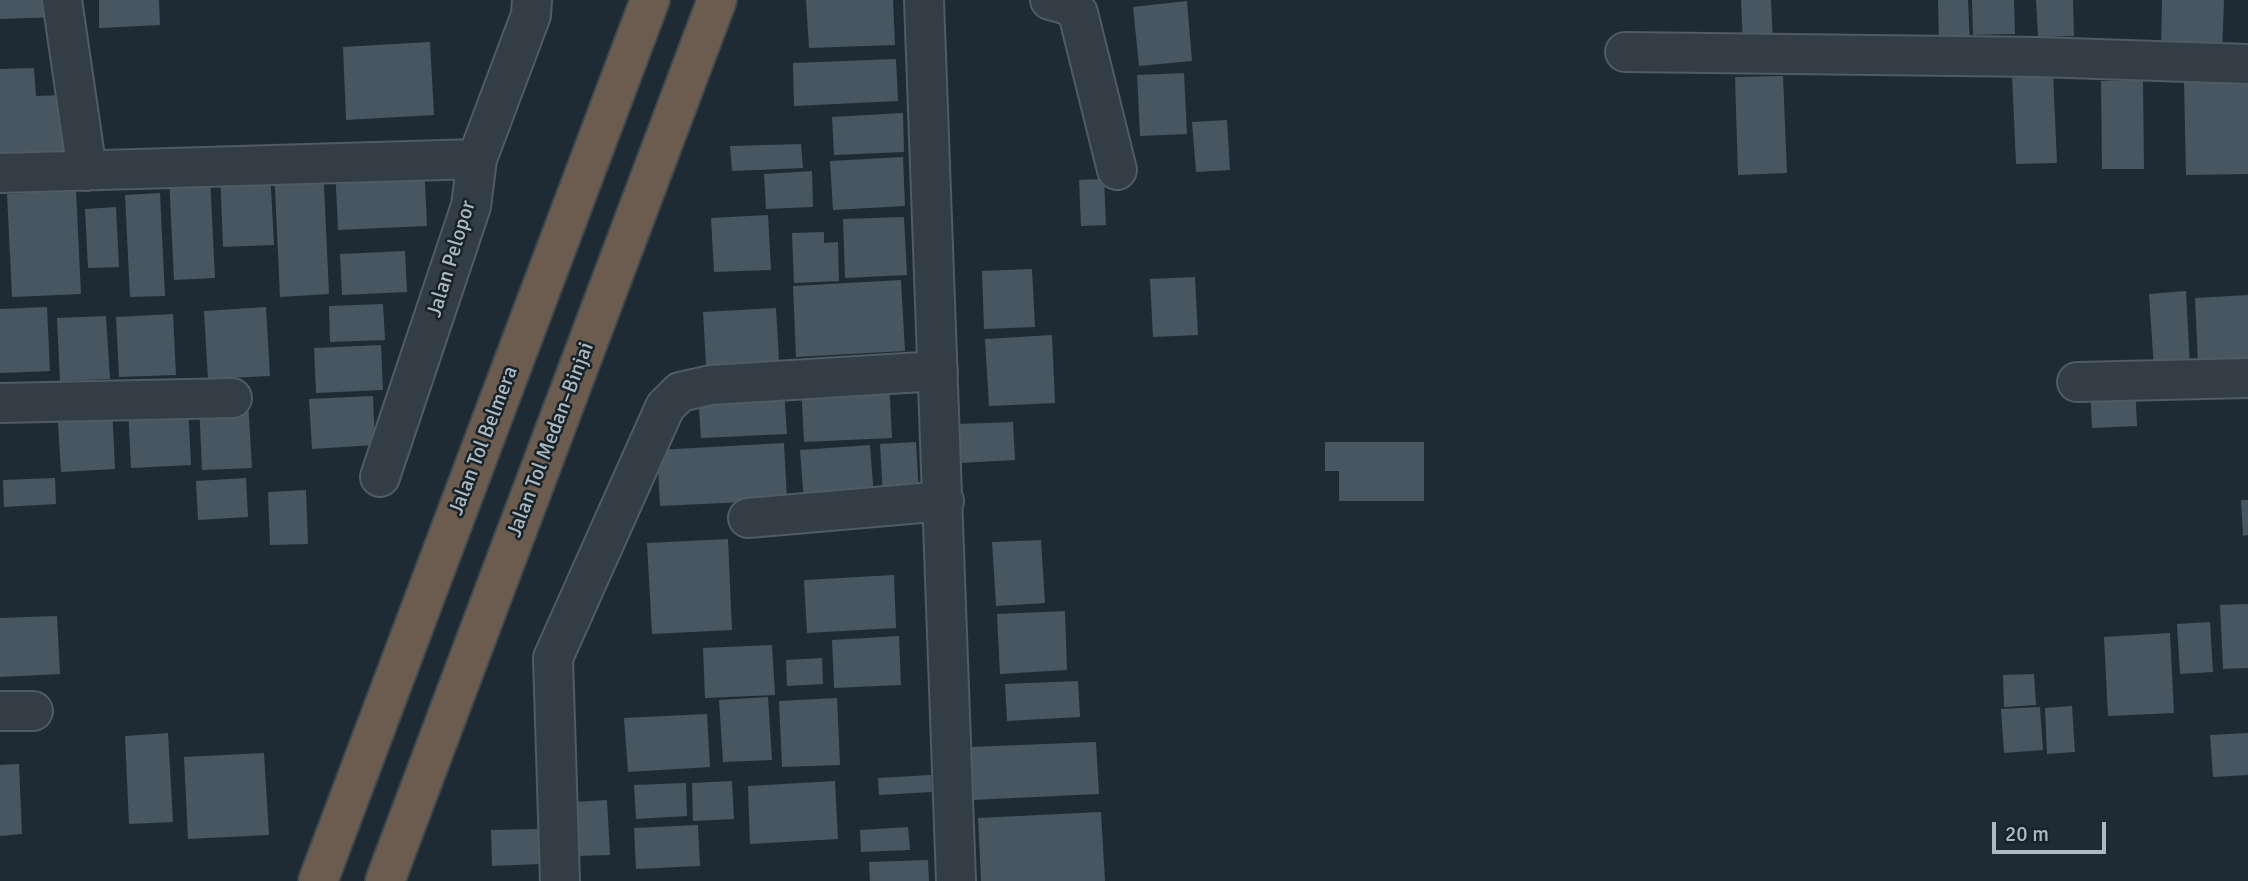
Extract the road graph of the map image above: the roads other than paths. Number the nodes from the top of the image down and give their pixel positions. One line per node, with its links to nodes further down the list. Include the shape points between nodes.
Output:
1 (62, 0): 11 (street)
2 (532, 0): 9 (street, Jalan Pelopor, via 531,15)
3 (650, 0): 21 (highway, Jalan Tol Belmera)
4 (716, 0): 22 (highway, Jalan Tol Medan–Binjai)
5 (924, 0): 13 (street)
6 (1050, 0): 10 (street, via 1078,13)
7 (1625, 52): 8 (street)
8 (2248, 64)
9 (477, 159): 11 (street); 18 (street, Jalan Pelopor, via 471,206)
10 (1117, 170)
11 (87, 171): 12 (street)
12 (0, 173)
13 (938, 371): 19 (street); 23 (street, via 711,385 680,393 665,407 553,657)
14 (2248, 378): 15 (street)
15 (2077, 382)
16 (232, 398): 17 (street)
17 (0, 403)
18 (380, 477)
19 (944, 501): 20 (street); 24 (street)
20 (748, 518)
21 (318, 881)
22 (385, 881)
23 (560, 881)
24 (956, 881)

